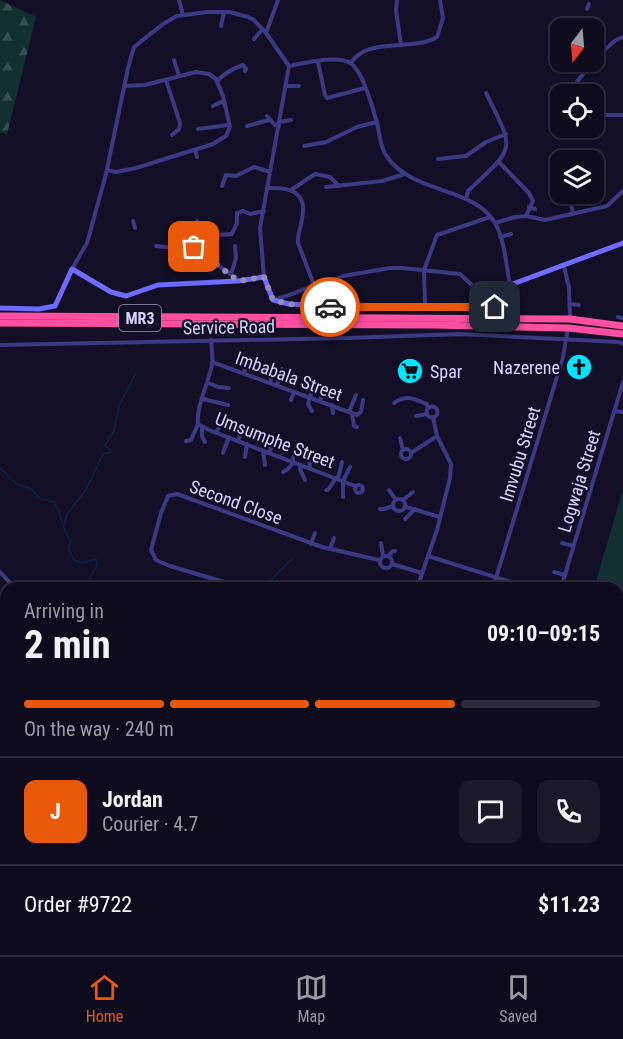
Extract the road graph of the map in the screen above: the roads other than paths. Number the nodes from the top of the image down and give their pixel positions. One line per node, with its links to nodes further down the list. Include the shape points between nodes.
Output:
1 (178, 0): 6 (street)
2 (278, 0): 8 (street)
3 (397, 0): 11 (street)
4 (440, 0): 11 (street, via 442,18 437,37)
5 (224, 12): 6 (street); 7 (street); 8 (street, via 248,17)
6 (183, 15): 21 (street, via 163,24 134,46)
7 (221, 26)
8 (264, 31): 10 (street); 16 (street)
9 (623, 37): 12 (street)
10 (254, 39)
11 (401, 45): 15 (street, via 367,50 356,55)
12 (604, 50)
13 (174, 60): 18 (street)
14 (318, 62): 15 (street, via 327,59); 16 (street); 24 (street, via 327,98)
15 (351, 63): 24 (street)
16 (289, 66): 22 (street)
17 (245, 71): 20 (street, via 243,65 237,67)
18 (179, 76): 19 (street); 20 (street, via 196,72 209,74)
19 (166, 80): 21 (street); 37 (street, via 180,123)
20 (217, 81): 26 (street)
21 (124, 86): 43 (street)
22 (286, 86): 23 (street); 33 (street)
23 (299, 86)
24 (365, 88): 32 (street)
25 (486, 93): 36 (street)
26 (225, 104): 27 (street); 31 (street)
27 (213, 106)
28 (604, 115): 29 (street)
29 (623, 115)
30 (291, 120): 33 (street)
31 (228, 122): 35 (street); 39 (street, via 226,136)
32 (377, 122): 38 (street, via 326,142); 45 (street, via 386,155)
33 (279, 124): 34 (street, via 274,125 268,118 264,124); 44 (street)
34 (247, 126)
35 (198, 129)
36 (507, 134): 41 (street, via 466,156); 42 (street, via 508,144)
37 (172, 135)
38 (304, 146)
39 (195, 150): 40 (street); 43 (street, via 136,168)
40 (198, 157)
41 (438, 159)
42 (499, 162): 52 (street, via 468,191); 54 (street, via 529,193 533,201)
43 (107, 170): 75 (street, via 87,243)
44 (270, 172): 46 (street, via 254,167 237,176 224,173); 49 (street)
45 (405, 174): 47 (street); 52 (street)
46 (222, 186)
47 (339, 186): 48 (street); 50 (street, via 330,177 315,174)
48 (326, 187)
49 (267, 188): 50 (street); 56 (street)
50 (291, 190): 80 (street, via 301,200 303,217 298,243)
51 (623, 190): 57 (street, via 608,206)
52 (466, 199): 59 (street, via 484,208)
53 (571, 204): 57 (street)
54 (529, 207): 55 (street); 58 (street)
55 (535, 209)
56 (264, 211): 69 (street, via 237,213 232,234 215,235); 78 (street, via 260,228)
57 (573, 214): 58 (street, via 545,220)
58 (526, 216): 62 (street)
59 (490, 217): 62 (street); 76 (street, via 437,234)
60 (133, 221): 63 (street)
61 (197, 221): 69 (street)
62 (495, 223): 65 (street)
63 (135, 228)
64 (511, 234): 65 (street)
65 (500, 237): 81 (street)
66 (189, 240): 68 (street)
67 (623, 243): 74 (street)
68 (192, 245): 70 (street, via 180,249); 72 (street)
69 (204, 245): 72 (street)
70 (156, 246)
71 (236, 246): 77 (street, via 237,258)
72 (199, 256): 73 (street); 77 (street)
73 (174, 259)
74 (564, 266): 81 (street); 83 (street)
75 (72, 269): 79 (street, via 111,292 126,296 158,285); 86 (street, via 55,306)
76 (424, 270): 80 (street, via 390,268 343,276 319,287); 81 (street, via 460,274 475,288 498,293); 85 (street)
77 (231, 274): 79 (street)
78 (264, 277): 79 (street); 82 (street)
79 (238, 281)
80 (314, 285): 82 (street)
81 (509, 288): 85 (street, via 505,301 495,307)
82 (273, 300): 85 (street, via 332,307)
83 (570, 304): 84 (street); 88 (street)
84 (579, 305)
85 (424, 306)
86 (0, 308)
87 (0, 316): 88 (highway, MR3)
88 (570, 319): 90 (highway, MR3)
89 (0, 322): 91 (highway, MR3)
90 (623, 326)
91 (568, 328): 92 (highway, MR3); 93 (street, Imvubu Street)
92 (623, 334)
93 (567, 339): 94 (street, Service Road, via 460,334); 95 (street); 189 (street, Imvubu Street)
94 (212, 340): 96 (street, Service Road); 98 (street, Umsumphe Street)
95 (623, 344)
96 (0, 345)
97 (252, 359): 101 (street)
98 (212, 362): 101 (street, Imbabala Street); 105 (street, Umsumphe Street)
99 (282, 369): 106 (street)
100 (273, 370): 103 (street)
101 (243, 373): 103 (street, Imbabala Street)
102 (623, 382): 112 (street, Logwaja Street)
103 (270, 383): 106 (street, Imbabala Street)
104 (314, 384): 111 (street)
105 (207, 385): 108 (street); 113 (street, Umsumphe Street)
106 (277, 385): 109 (street, Imbabala Street)
107 (325, 387): 116 (street)
108 (229, 388)
109 (294, 392): 111 (street, Imbabala Street); 114 (street)
110 (356, 395): 123 (street)
111 (310, 398): 116 (street, Imbabala Street); 121 (street)
112 (621, 398): 122 (street, Logwaja Street)
113 (203, 399): 118 (street); 130 (street, Umsumphe Street, via 197,412)
114 (291, 400)
115 (363, 400): 123 (street, Imbabala Street, via 361,412)
116 (320, 401): 119 (street, Imbabala Street)
117 (394, 403): 120 (street, via 409,397)
118 (228, 405)
119 (332, 405): 123 (street, Imbabala Street); 125 (street)
120 (428, 408): 126 (street); 128 (street, via 437,408)
121 (312, 411)
122 (614, 411): 124 (street); 171 (street, Logwaja Street)
123 (351, 412): 132 (street)
124 (622, 412)
125 (333, 413)
126 (427, 414): 127 (street); 128 (street)
127 (416, 416)
128 (433, 417): 134 (street)
129 (222, 421): 133 (street)
130 (200, 425): 133 (street, Umsumphe Street); 137 (street, via 191,440); 139 (street)
131 (244, 425): 138 (street)
132 (357, 427)
133 (216, 433): 135 (street, Umsumphe Street)
134 (437, 436): 148 (street); 172 (street, via 451,464)
135 (229, 437): 138 (street, Umsumphe Street); 146 (street)
136 (400, 438): 145 (street)
137 (186, 441)
138 (238, 441): 141 (street, Umsumphe Street)
139 (205, 442)
140 (273, 442): 147 (street)
141 (247, 444): 143 (street, Umsumphe Street); 149 (street)
142 (297, 449): 150 (street)
143 (263, 450): 147 (street, Umsumphe Street); 152 (street)
144 (308, 450): 155 (street)
145 (403, 450): 148 (street); 148 (street, via 404,458)
146 (223, 453)
147 (269, 453): 150 (street, Umsumphe Street)
148 (411, 453)
149 (245, 457)
150 (293, 462): 153 (street, Umsumphe Street); 156 (street)
151 (342, 462): 157 (street)
152 (265, 465)
153 (301, 465): 155 (street, Umsumphe Street); 158 (street)
154 (350, 467): 157 (street)
155 (310, 468): 157 (street, Umsumphe Street)
156 (283, 472)
157 (339, 479): 159 (street, Umsumphe Street); 160 (street); 163 (street)
158 (304, 480)
159 (356, 486)
160 (326, 490)
161 (389, 490): 164 (street)
162 (412, 492): 165 (street)
163 (344, 497)
164 (396, 500): 165 (street); 167 (street)
165 (404, 500): 168 (street)
166 (574, 505): 171 (street)
167 (393, 506): 168 (street, via 399,512); 169 (street)
168 (406, 507): 170 (street)
169 (380, 509)
170 (415, 509): 172 (street); 173 (street)
171 (584, 513): 179 (street, Logwaja Street)
172 (440, 517): 183 (street)
173 (405, 519)
174 (315, 533): 178 (street)
175 (334, 538): 180 (street)
176 (381, 543): 182 (street)
177 (562, 543): 179 (street)
178 (311, 544): 180 (street, Second Close); 190 (street, Second Close, via 177,494 168,496 151,550 156,560)
179 (573, 546): 188 (street, Logwaja Street)
180 (330, 549): 184 (street, Second Close)
181 (395, 551): 182 (street)
182 (386, 556): 184 (street); 185 (street)
183 (428, 556): 187 (street); 189 (street)
184 (379, 560): 185 (street, via 384,568)
185 (392, 564): 187 (street)
186 (554, 572): 188 (street)
187 (422, 573): 191 (street)
188 (564, 575): 194 (street, Logwaja Street)
189 (496, 577): 192 (street, Imvubu Street); 193 (street)
190 (225, 582)
191 (419, 582)
192 (495, 582)
193 (511, 582)
194 (562, 582)

